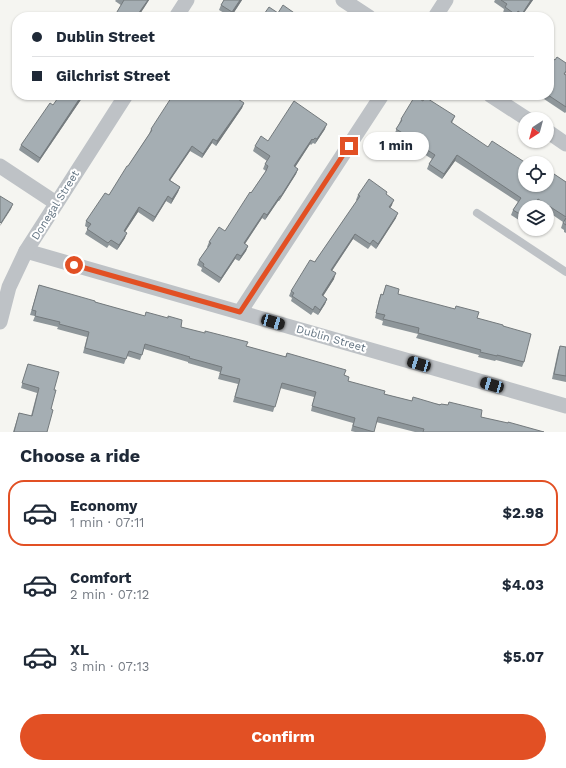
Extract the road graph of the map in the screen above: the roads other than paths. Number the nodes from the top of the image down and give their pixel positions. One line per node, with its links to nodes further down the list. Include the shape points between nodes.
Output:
1 (187, 0): 4 (street)
2 (343, 0): 5 (street)
3 (446, 0): 6 (street)
4 (179, 12)
5 (361, 12)
6 (439, 12)
7 (123, 100): 14 (street, Donegal Street)
8 (379, 100): 18 (street)
9 (498, 100): 10 (street)
10 (518, 113)
11 (554, 136): 12 (street)
12 (566, 144)
13 (0, 166): 14 (street)
14 (56, 203): 16 (street, Donegal Street)
15 (477, 213): 17 (lane)
16 (26, 251): 18 (street, Dublin Street); 19 (street, Donegal Street, via 9,287)
17 (566, 272)
18 (240, 312): 20 (street, Dublin Street)
19 (0, 322)
20 (566, 406)

